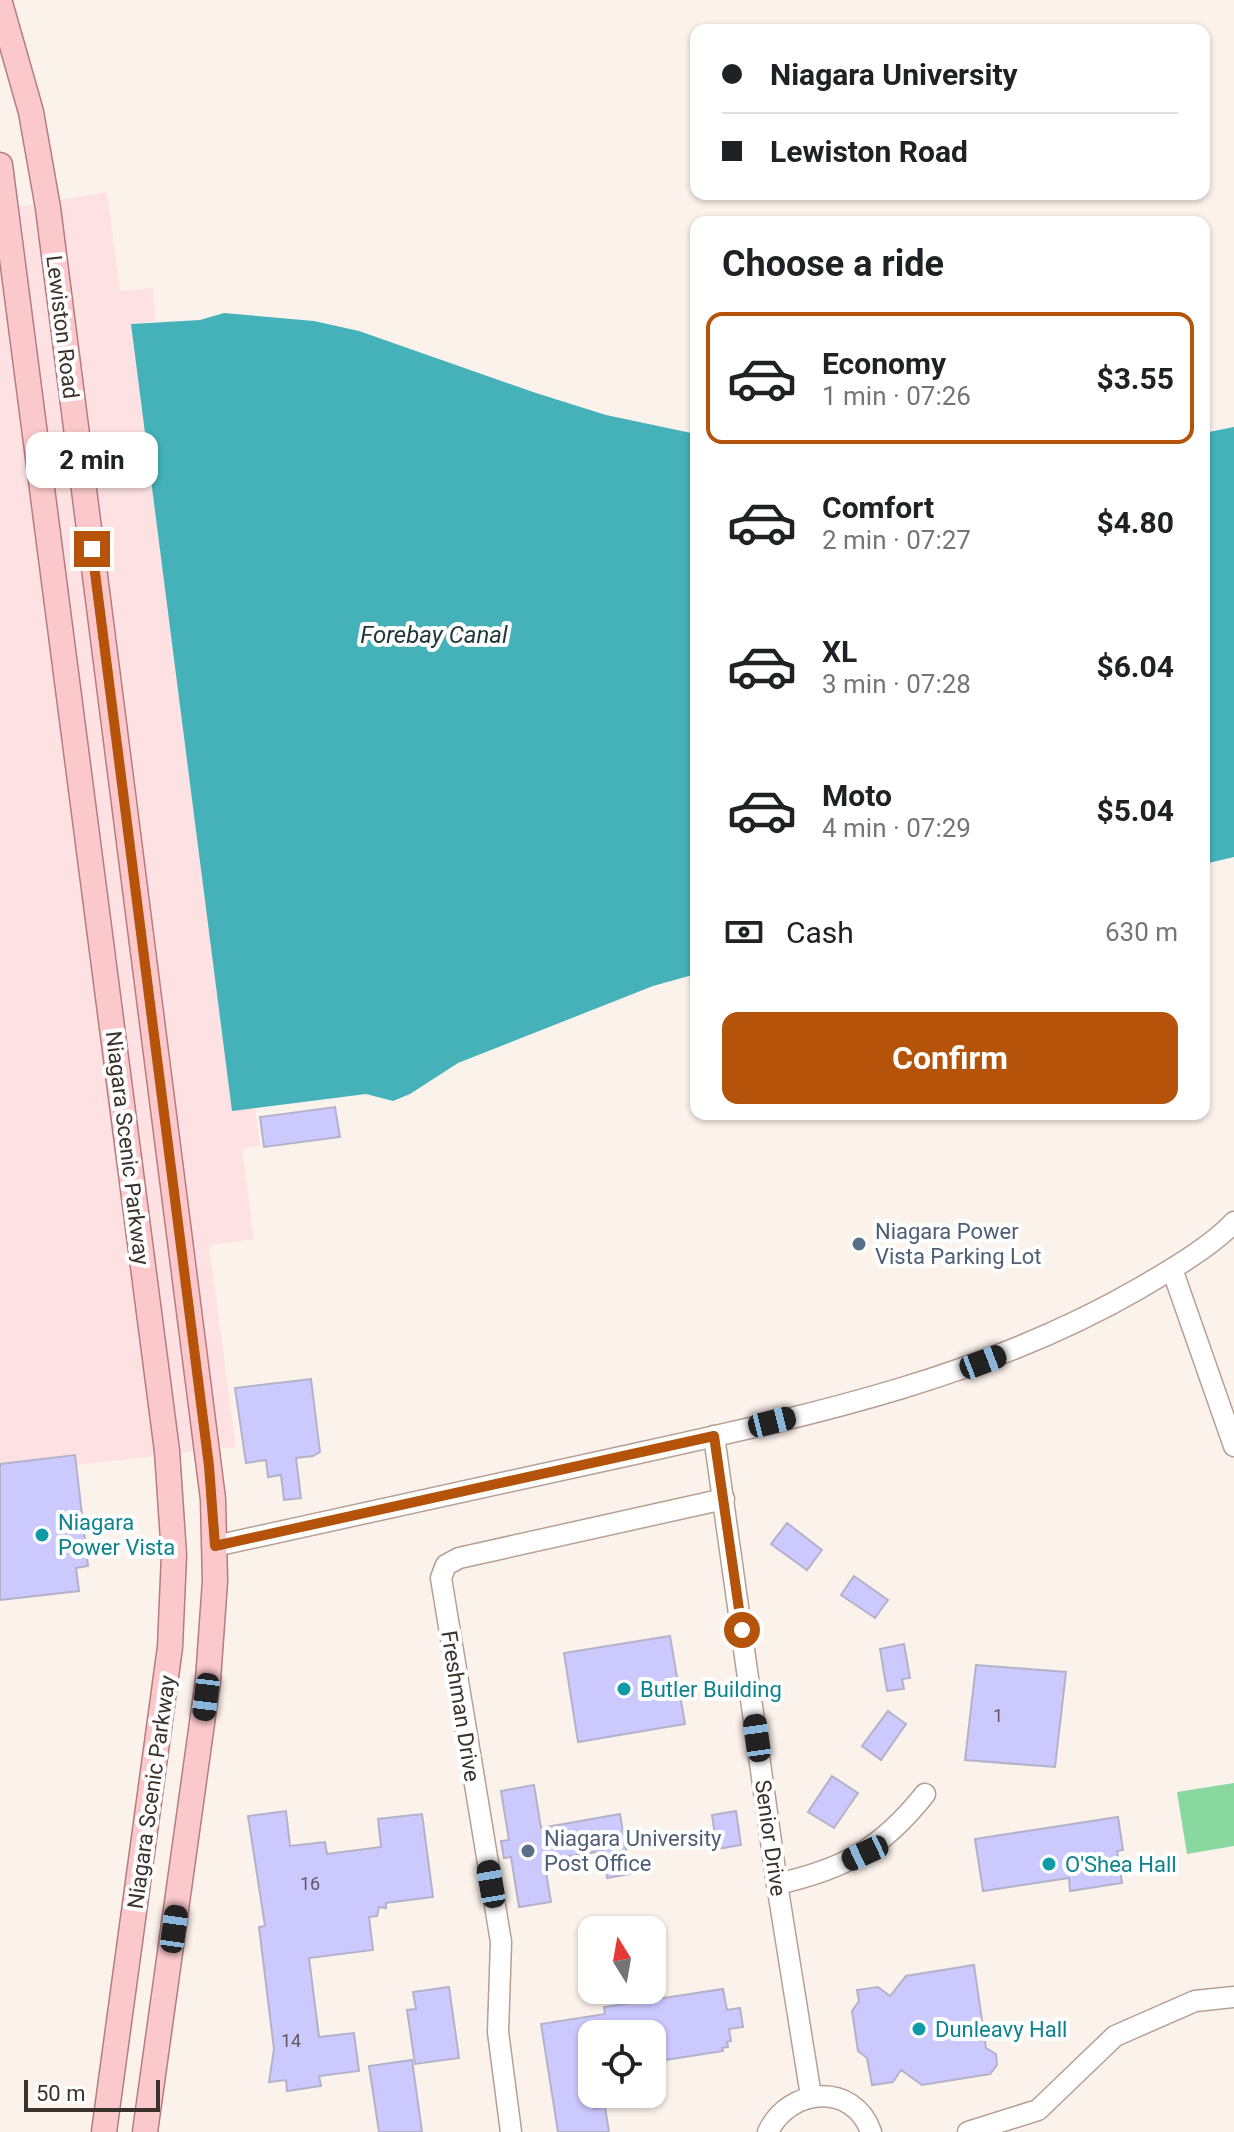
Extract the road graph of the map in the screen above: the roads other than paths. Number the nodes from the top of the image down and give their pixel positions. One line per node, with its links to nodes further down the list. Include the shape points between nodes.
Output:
1 (0, 3): 8 (main road, Lewiston Road, via 31,112 46,197)
2 (0, 165): 13 (main road, Niagara Scenic Parkway, via 173,1519 170,1647)
3 (1234, 1222): 4 (street)
4 (1172, 1269): 5 (street, via 1090,1317 959,1371); 6 (street)
5 (714, 1436): 7 (street, Senior Drive); 8 (street)
6 (1234, 1446)
7 (724, 1499): 10 (street, Senior Drive); 15 (street, Freshman Drive, via 459,1558 446,1565 441,1578 501,1942 498,2032)
8 (215, 1546): 14 (main road, Lewiston Road, via 207,1691)
9 (925, 1794): 10 (street, via 888,1836 865,1853)
10 (777, 1884): 12 (street, Senior Drive)
11 (1234, 1997): 18 (street, via 1195,2001 1115,2036 1038,2110)
12 (811, 2096): 16 (street, via 791,2104); 17 (street, via 833,2097 853,2107)
13 (104, 2132)
14 (145, 2132)
15 (511, 2132)
16 (768, 2132)
17 (871, 2132)
18 (968, 2132)

